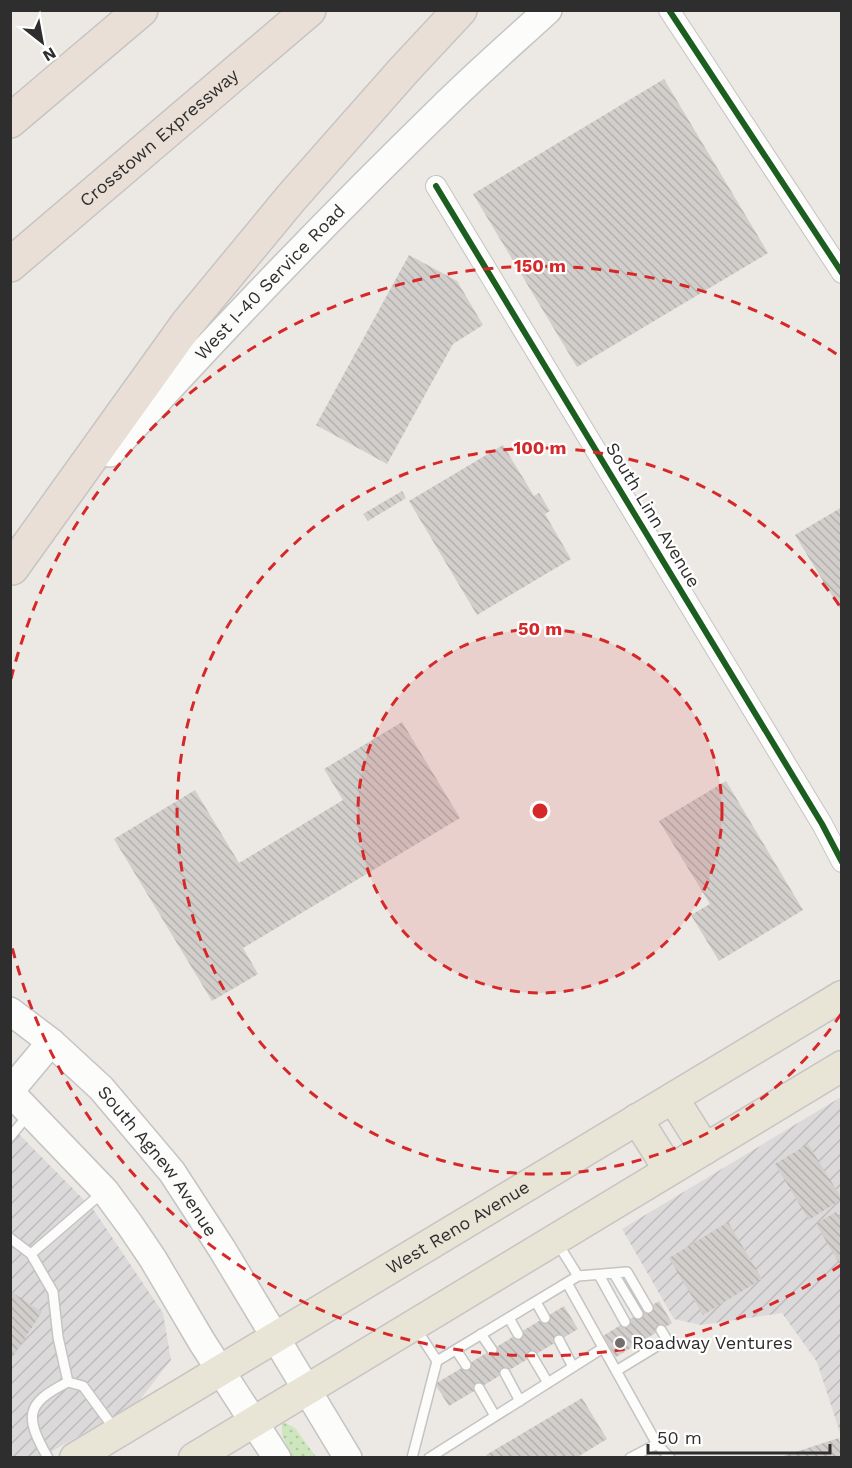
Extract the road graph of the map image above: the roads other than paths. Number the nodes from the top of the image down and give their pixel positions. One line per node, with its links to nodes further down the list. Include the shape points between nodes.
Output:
1 (141, 10): 6 (highway)
2 (309, 10): 8 (highway, Crosstown Expressway)
3 (460, 10): 12 (highway, via 291,198 188,324)
4 (548, 10): 12 (main road, West I-40 Service Road, via 442,108 213,339)
5 (669, 10): 10 (street)
6 (10, 121)
7 (436, 186): 13 (street, South Linn Avenue)
8 (41, 240): 9 (highway, Crosstown Expressway); 11 (main road)
9 (10, 265)
10 (842, 273)
11 (10, 276)
12 (11, 569)
13 (842, 862)
14 (842, 996): 19 (main road, West Reno Avenue)
15 (10, 1011): 16 (main road, South Agnew Avenue)
16 (51, 1042): 18 (main road); 44 (main road, South Agnew Avenue, via 101,1088 172,1172)
17 (842, 1066): 23 (main road)
18 (10, 1092): 20 (main road)
19 (673, 1098): 21 (main road, West Reno Avenue); 23 (main road)
20 (30, 1113): 22 (lane); 25 (main road)
21 (637, 1119): 24 (main road); 44 (main road, West Reno Avenue)
22 (10, 1137)
23 (705, 1149): 24 (main road)
24 (669, 1170): 27 (main road)
25 (105, 1191): 28 (lane); 56 (main road, via 153,1259)
26 (10, 1238): 28 (lane)
27 (555, 1239): 31 (lane); 39 (main road)
28 (31, 1254): 59 (lane, via 53,1292)
29 (614, 1274): 30 (lane); 34 (lane, via 627,1272); 35 (lane)
30 (599, 1275): 31 (lane); 38 (lane)
31 (578, 1276): 32 (lane)
32 (567, 1283): 33 (lane); 48 (lane)
33 (536, 1302): 36 (lane); 37 (lane)
34 (648, 1308)
35 (638, 1314)
36 (509, 1318): 41 (lane); 42 (lane)
37 (545, 1318)
38 (626, 1322)
39 (414, 1324): 53 (lane); 62 (main road)
40 (661, 1330): 47 (lane, via 667,1340)
41 (482, 1334): 49 (lane); 50 (lane)
42 (518, 1334)
43 (650, 1336): 47 (lane)
44 (275, 1337): 56 (main road, West Reno Avenue); 62 (main road, South Agnew Avenue)
45 (558, 1340): 55 (lane)
46 (638, 1344): 51 (lane)
47 (657, 1347): 51 (lane)
48 (603, 1348): 55 (lane); 57 (lane)
49 (456, 1350): 53 (lane); 54 (lane)
50 (492, 1350)
51 (644, 1354): 57 (lane)
52 (532, 1356): 60 (lane)
53 (437, 1361): 73 (lane)
54 (466, 1365)
55 (573, 1367): 60 (lane)
56 (221, 1369): 65 (main road); 66 (main road, West Reno Avenue)
57 (616, 1371): 67 (lane)
58 (505, 1373): 63 (lane)
59 (68, 1382): 66 (lane, via 83,1386); 68 (lane, via 35,1404 31,1421)
60 (548, 1383): 63 (lane)
61 (479, 1388): 64 (lane)
62 (308, 1389): 65 (main road); 72 (main road, South Agnew Avenue)
63 (520, 1401): 64 (lane)
64 (495, 1416): 74 (lane)
65 (255, 1421): 70 (main road); 71 (main road)
66 (117, 1432): 69 (main road, West Reno Avenue)
67 (657, 1444): 75 (lane); 76 (lane)
68 (48, 1458)
69 (75, 1458)
70 (194, 1458)
71 (277, 1458)
72 (348, 1458)
73 (412, 1458)
74 (429, 1458)
75 (630, 1458)
76 (670, 1458)

